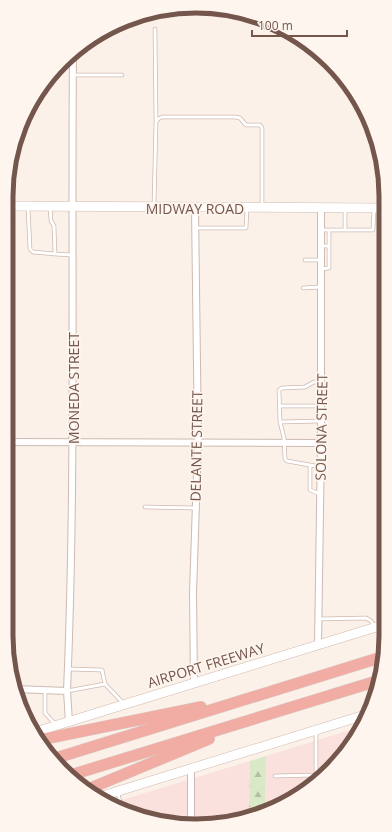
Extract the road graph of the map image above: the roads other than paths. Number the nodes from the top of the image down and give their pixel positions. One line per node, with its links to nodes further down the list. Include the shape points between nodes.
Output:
1 (155, 29): 5 (lane)
2 (73, 61): 3 (street, MONEDA STREET)
3 (72, 75): 4 (lane); 9 (street, MONEDA STREET)
4 (122, 76)
5 (156, 122): 10 (lane); 13 (lane, via 162,117 235,117 240,118 246,125 260,125)
6 (13, 206): 7 (main road, MIDWAY ROAD)
7 (28, 206): 8 (main road, MIDWAY ROAD); 24 (lane, via 30,249 33,252)
8 (50, 207): 9 (main road, MIDWAY ROAD); 24 (lane)
9 (71, 207): 10 (main road, MIDWAY ROAD); 25 (street, MONEDA STREET)
10 (154, 208): 11 (main road, MIDWAY ROAD)
11 (195, 208): 12 (main road, MIDWAY ROAD); 18 (street, DELANTE STREET)
12 (247, 208): 13 (main road, MIDWAY ROAD); 18 (lane, via 246,228)
13 (262, 208): 14 (main road, MIDWAY ROAD)
14 (322, 208): 15 (main road, MIDWAY ROAD); 19 (street, SOLONA STREET)
15 (345, 208): 16 (main road, MIDWAY ROAD); 21 (lane)
16 (374, 208): 17 (main road, MIDWAY ROAD); 21 (lane, via 373,230)
17 (379, 208)
18 (196, 228): 38 (street, DELANTE STREET)
19 (322, 230): 20 (lane); 22 (street, SOLONA STREET)
20 (329, 230): 21 (lane); 23 (lane)
21 (345, 230)
22 (322, 246): 23 (lane); 27 (street, SOLONA STREET)
23 (329, 246): 28 (lane, via 329,268)
24 (55, 254): 25 (lane)
25 (72, 255): 36 (street, MONEDA STREET)
26 (305, 260): 27 (lane)
27 (322, 260): 28 (street, SOLONA STREET)
28 (322, 269): 29 (street, SOLONA STREET)
29 (322, 287): 30 (lane); 31 (street, SOLONA STREET)
30 (303, 288)
31 (322, 382): 32 (lane, via 314,382 306,387 280,389); 33 (street, SOLONA STREET)
32 (280, 406): 33 (lane); 35 (lane)
33 (322, 406): 34 (street, SOLONA STREET)
34 (322, 421): 35 (lane); 40 (street, SOLONA STREET)
35 (280, 422): 39 (lane)
36 (73, 441): 37 (street); 38 (street); 51 (street, MONEDA STREET)
37 (13, 442)
38 (198, 443): 39 (street); 45 (street, DELANTE STREET)
39 (284, 443): 40 (street); 41 (lane, via 286,460)
40 (322, 443): 42 (street, SOLONA STREET)
41 (310, 465): 42 (lane); 43 (lane, via 310,490)
42 (321, 467): 43 (street, SOLONA STREET)
43 (320, 494): 46 (street, SOLONA STREET)
44 (145, 507): 45 (lane)
45 (196, 508): 54 (street, DELANTE STREET, via 193,593)
46 (318, 619): 48 (lane, via 366,618 371,620); 49 (street, SOLONA STREET)
47 (379, 627): 48 (main road, AIRPORT FREEWAY)
48 (375, 628): 49 (main road, AIRPORT FREEWAY)
49 (318, 646): 54 (main road, AIRPORT FREEWAY)
50 (377, 659): 59 (highway)
51 (68, 669): 53 (lane, via 102,670); 57 (street, MONEDA STREET)
52 (373, 682): 62 (highway)
53 (105, 684): 57 (lane); 58 (lane)
54 (194, 684): 58 (main road, AIRPORT FREEWAY)
55 (21, 690): 56 (street)
56 (45, 690): 57 (street); 63 (lane, via 45,713)
57 (68, 691): 61 (street, MONEDA STREET)
58 (125, 705): 61 (main road, AIRPORT FREEWAY)
59 (226, 707): 66 (highway, via 202,706); 67 (highway)
60 (360, 716): 64 (main road)
61 (69, 722): 63 (main road, AIRPORT FREEWAY)
62 (237, 725): 69 (highway); 73 (highway, via 215,737)
63 (57, 726): 65 (main road, AIRPORT FREEWAY)
64 (316, 730): 68 (main road); 70 (lane)
65 (40, 731)
66 (45, 739)
67 (58, 757)
68 (191, 768): 74 (main road); 77 (street)
69 (76, 775)
70 (316, 775)
71 (275, 776): 72 (lane)
72 (313, 777)
73 (93, 787)
74 (117, 792): 75 (main road); 76 (lane)
75 (106, 795)
76 (120, 802)
77 (191, 819)

